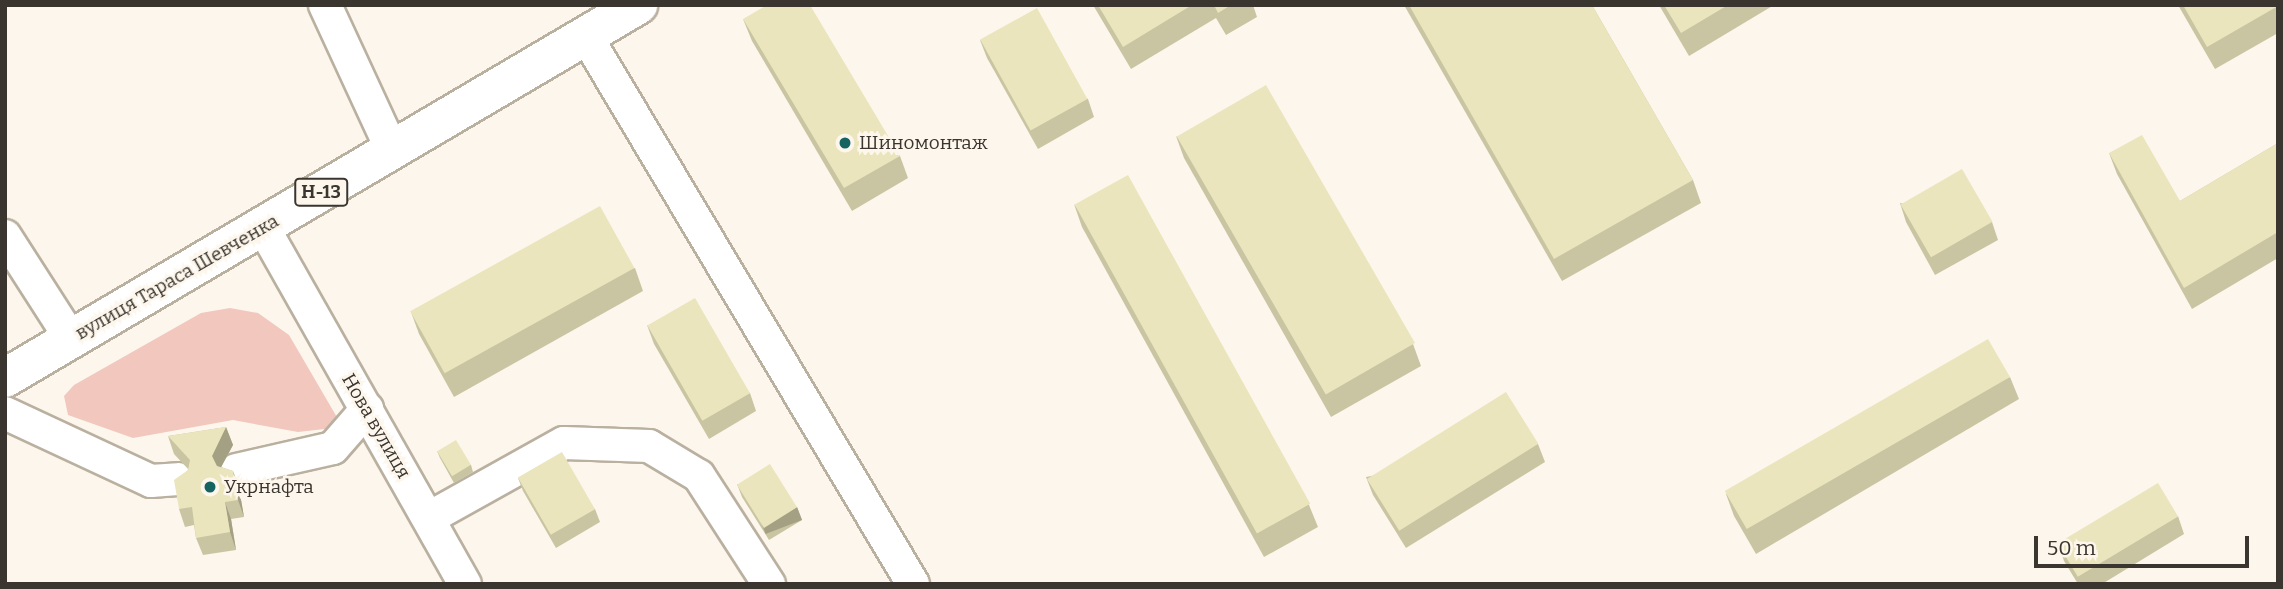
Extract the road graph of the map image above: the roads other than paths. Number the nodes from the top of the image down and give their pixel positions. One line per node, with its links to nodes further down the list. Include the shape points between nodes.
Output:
1 (325, 5): 4 (street)
2 (638, 5): 3 (main road, вулиця Тараса Шевченка / Н-13)
3 (586, 36): 4 (main road, вулиця Тараса Шевченка / Н-13); 16 (street)
4 (392, 150): 5 (main road, вулиця Тараса Шевченка / Н-13)
5 (263, 227): 7 (main road, вулиця Тараса Шевченка / Н-13); 9 (street, Нова вулиця)
6 (5, 236): 7 (street)
7 (71, 339): 8 (main road, вулиця Тараса Шевченка / Н-13)
8 (5, 378)
9 (367, 410): 11 (street, via 333,448); 13 (street, Нова вулиця)
10 (5, 413): 12 (street, via 151,481)
11 (236, 470)
12 (178, 479)
13 (429, 518): 14 (street, Нова вулиця); 15 (street, via 564,443 649,446 699,476)
14 (465, 584)
15 (769, 584)
16 (913, 584)

